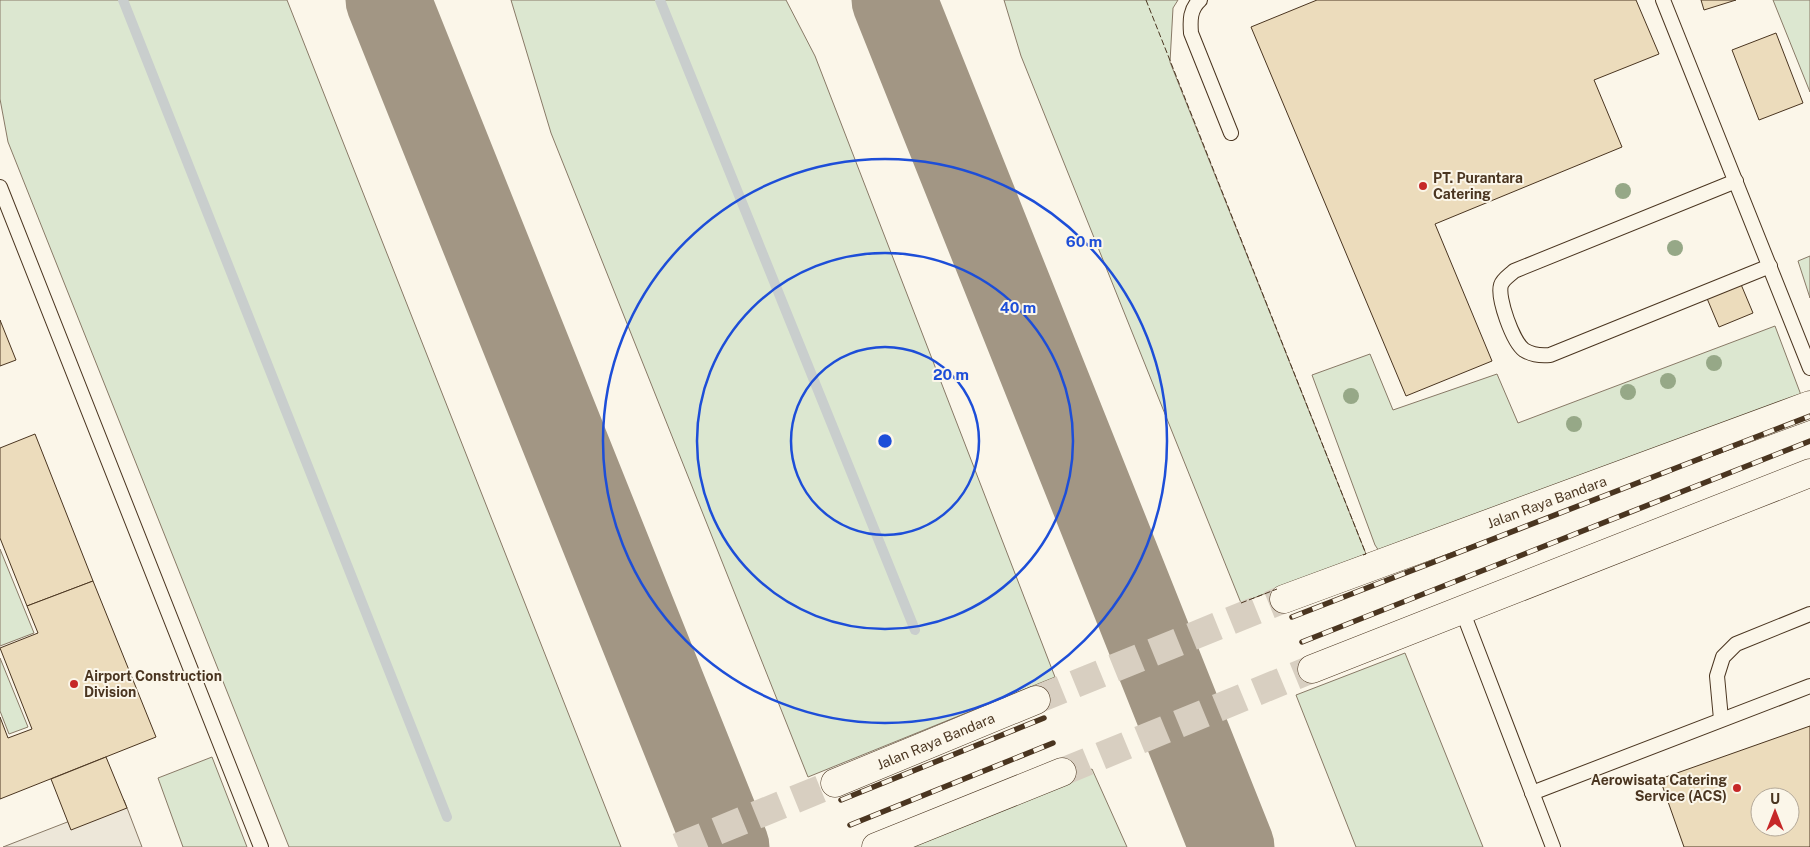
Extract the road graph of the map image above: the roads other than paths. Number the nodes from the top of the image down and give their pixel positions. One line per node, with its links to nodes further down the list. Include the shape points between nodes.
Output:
1 (1200, 0): 3 (lane, via 1190,18 1191,33)
2 (1663, 0): 4 (lane)
3 (1231, 133)
4 (1736, 181): 6 (lane); 6 (lane, via 1514,271 1502,284 1500,293 1516,341 1531,354 1550,355)
5 (0, 187): 20 (lane)
6 (1770, 266): 7 (lane)
7 (1810, 368)
8 (1810, 405): 10 (street, Jalan Raya Bandara)
9 (1810, 472): 11 (street)
10 (1284, 599)
11 (1462, 610): 13 (street); 19 (lane)
12 (1810, 614): 16 (lane, via 1736,644 1723,657 1717,676)
13 (1312, 669)
14 (1810, 686): 16 (lane)
15 (1036, 700): 18 (street, Jalan Raya Bandara)
16 (1721, 719): 19 (lane)
17 (1062, 772): 21 (street)
18 (835, 782)
19 (1532, 793): 22 (lane)
20 (261, 847)
21 (876, 847)
22 (1552, 847)

